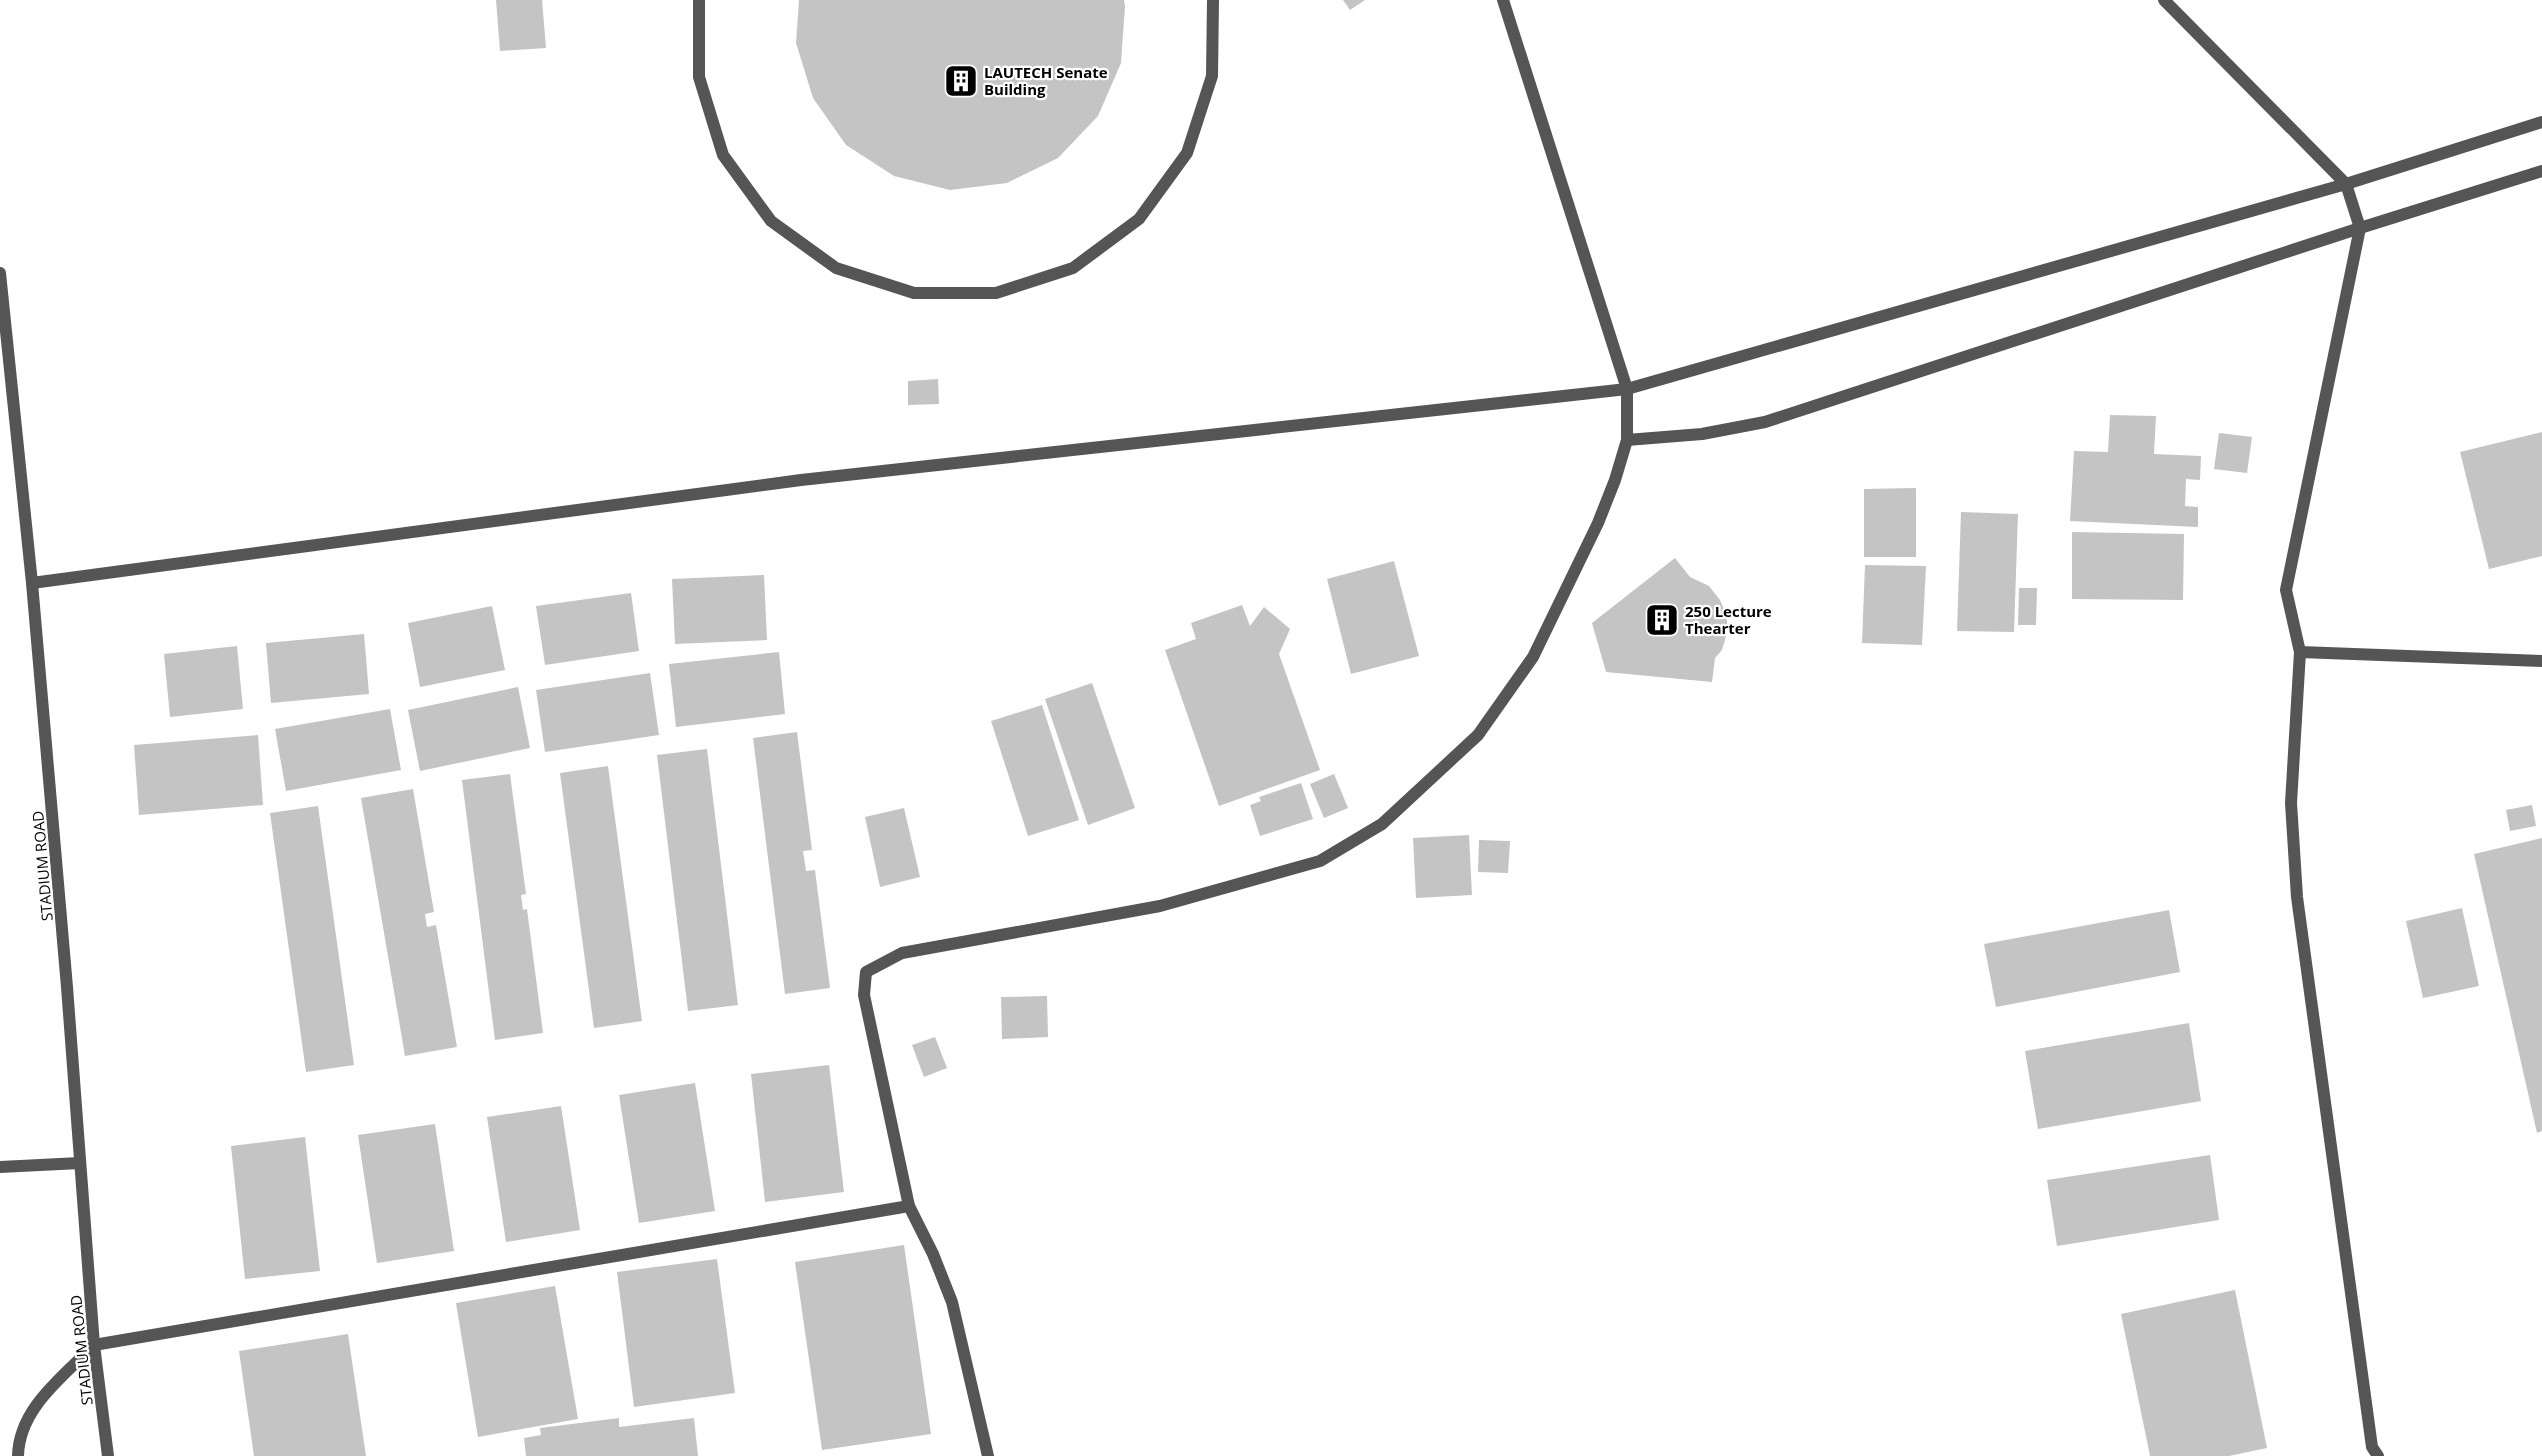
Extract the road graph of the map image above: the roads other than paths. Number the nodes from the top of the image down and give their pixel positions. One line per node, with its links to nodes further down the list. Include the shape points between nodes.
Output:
1 (699, 0): 2 (street, via 699,77 723,155 771,221 836,268 914,293 996,293 1073,268 1139,219 1187,153 1212,76)
2 (1212, 0)
3 (1503, 0): 10 (street)
4 (2164, 0): 7 (street)
5 (2542, 122): 7 (street)
6 (2542, 171): 8 (street)
7 (2346, 184): 8 (street); 10 (street)
8 (2360, 228): 11 (street, via 1765,422 1702,434); 13 (street, via 2286,590)
9 (0, 273): 12 (street, STADIUM ROAD)
10 (1627, 389): 11 (street); 12 (street, via 801,480)
11 (1627, 440): 17 (street, via 1598,524 1533,657 1478,735 1382,824 1320,861 1160,906 902,953 866,972 864,995)
12 (32, 583): 15 (street, STADIUM ROAD)
13 (2300, 652): 14 (street); 22 (street, via 2291,803 2297,897 2372,1447)
14 (2542, 662)
15 (80, 1163): 16 (street); 18 (street, STADIUM ROAD)
16 (0, 1167)
17 (909, 1206): 18 (street); 21 (street, via 952,1302)
18 (94, 1345): 19 (street, via 34,1405 18,1443); 20 (street, STADIUM ROAD)
19 (18, 1456)
20 (108, 1456)
21 (988, 1456)
22 (2378, 1456)

